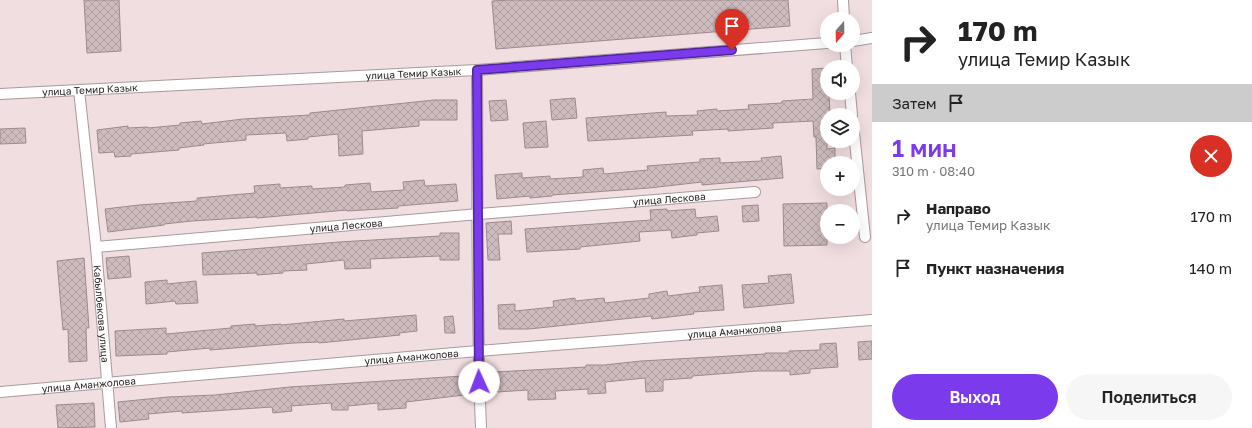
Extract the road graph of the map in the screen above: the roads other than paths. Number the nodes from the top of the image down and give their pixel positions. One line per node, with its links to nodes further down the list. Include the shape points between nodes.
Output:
1 (843, 0): 2 (street)
2 (844, 12)
3 (872, 38): 4 (street)
4 (860, 40)
5 (820, 44): 6 (street, улица Темир Казык)
6 (477, 70): 7 (street, улица Темир Казык); 11 (street)
7 (80, 90): 8 (street, улица Темир Казык); 13 (street)
8 (0, 94)
9 (856, 148): 12 (street)
10 (755, 192): 11 (street, улица Лескова)
11 (478, 214): 13 (street, улица Лескова); 15 (street)
12 (865, 237)
13 (96, 247): 16 (street, Кабылбекова улица)
14 (872, 320): 15 (street, улица Аманжолова)
15 (478, 351): 16 (street, улица Аманжолова); 19 (street)
16 (107, 382): 17 (street, улица Аманжолова); 18 (street, Кабылбекова улица)
17 (0, 392)
18 (111, 428)
19 (481, 428)

